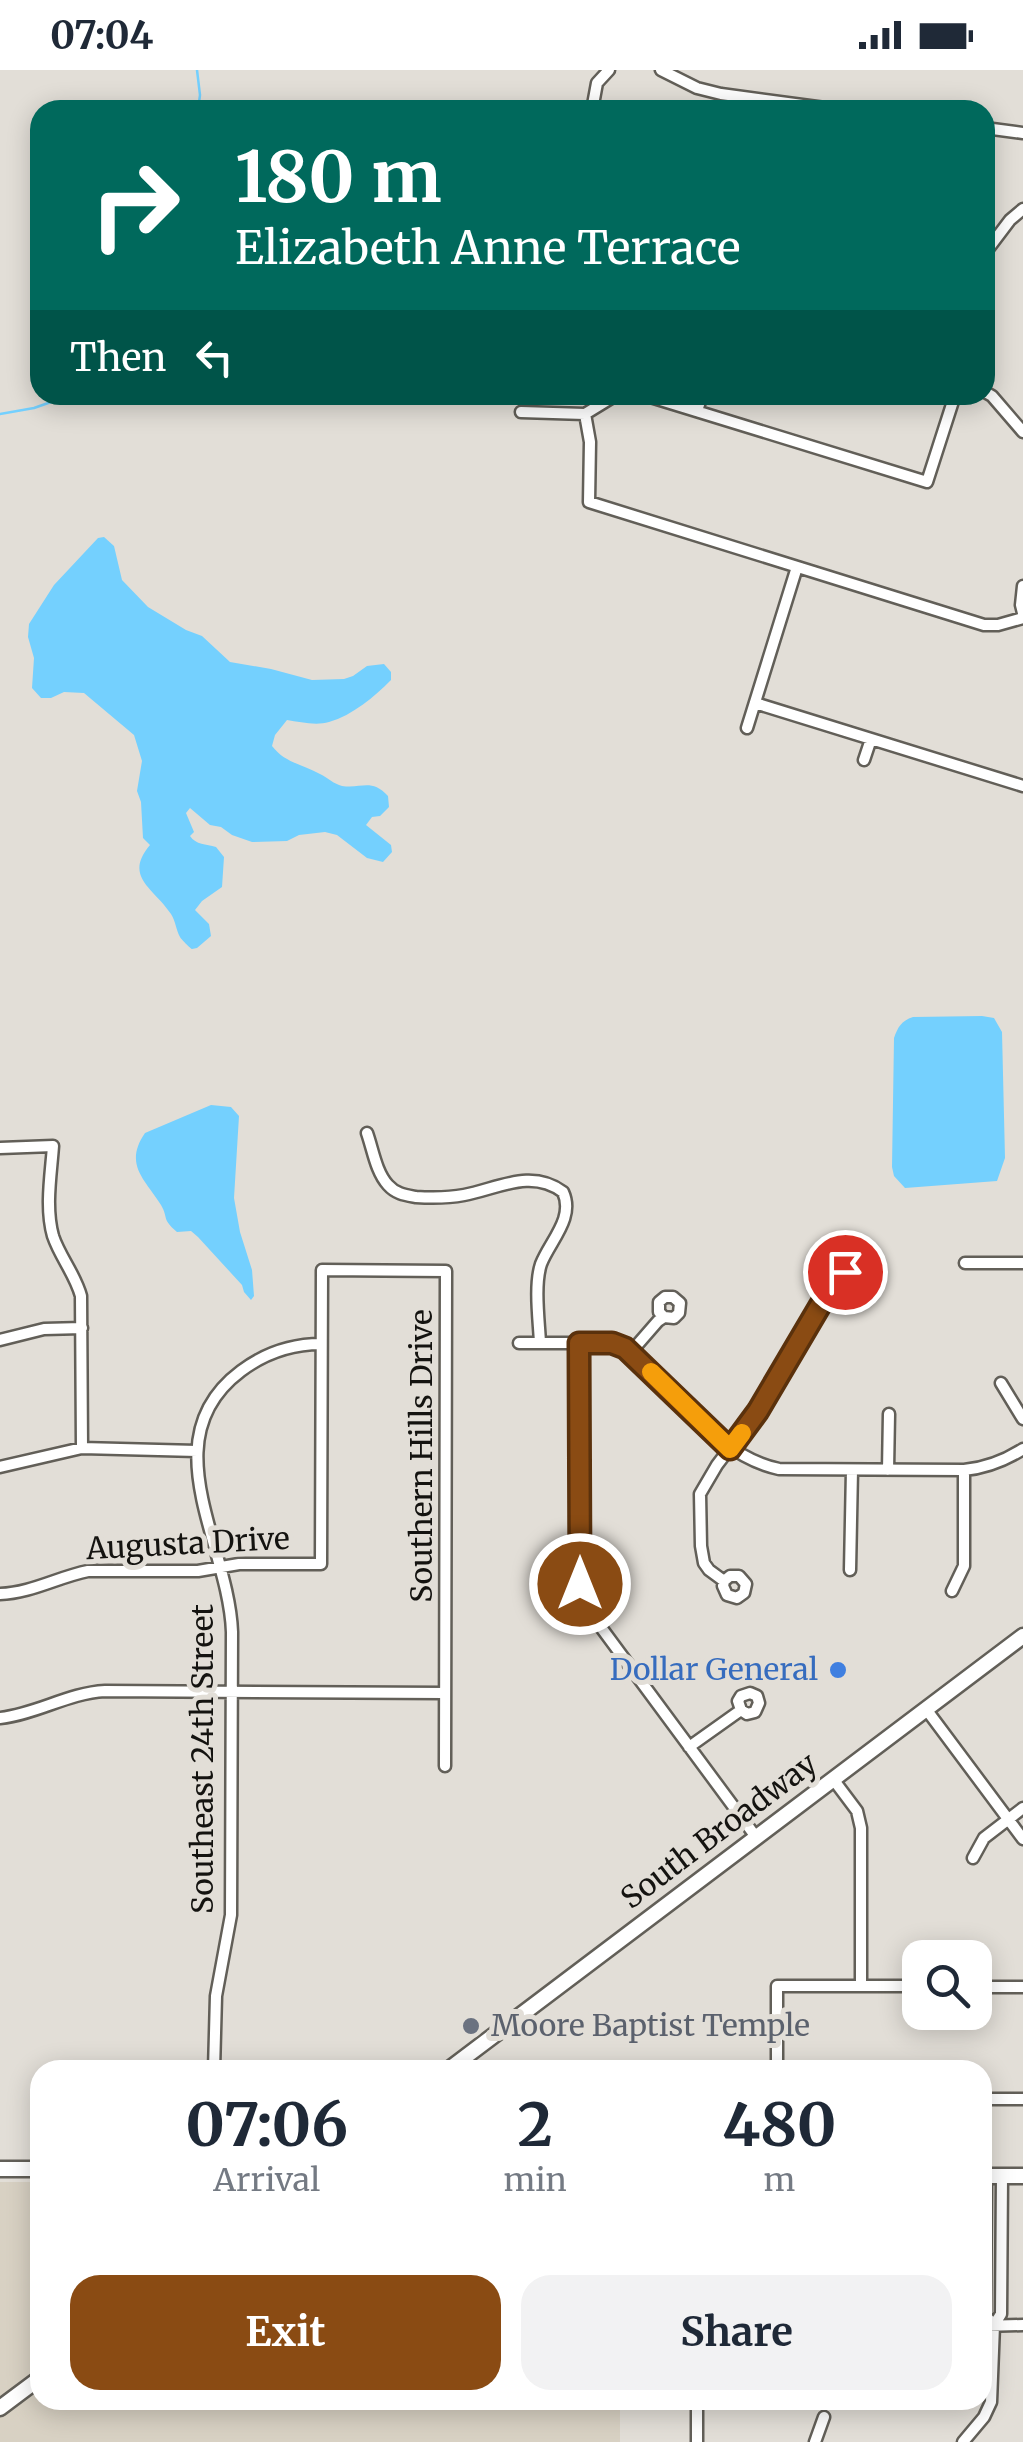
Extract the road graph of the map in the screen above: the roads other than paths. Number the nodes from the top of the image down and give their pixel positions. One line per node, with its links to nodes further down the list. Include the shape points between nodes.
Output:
1 (609, 70): 3 (street)
2 (661, 70): 4 (street, via 697,88)
3 (594, 100)
4 (754, 100)
5 (1023, 209): 6 (street)
6 (995, 240)
7 (995, 399): 15 (street)
8 (600, 405): 14 (street)
9 (677, 405): 12 (street)
10 (699, 405): 12 (street)
11 (952, 405): 12 (street, via 927,482)
12 (697, 411)
13 (521, 412): 14 (street)
14 (586, 414): 16 (street, via 589,502)
15 (1023, 432)
16 (798, 566): 18 (street, via 984,624); 19 (street)
17 (1023, 586): 18 (street)
18 (1023, 616)
19 (755, 704): 20 (street); 21 (street)
20 (747, 728)
21 (871, 739): 22 (street); 23 (street)
22 (864, 760)
23 (1023, 786)
24 (368, 1133): 33 (street, via 383,1178 402,1195 448,1198 538,1180 563,1192 565,1219 540,1269)
25 (0, 1148): 30 (street, via 54,1146 51,1226 78,1284)
26 (965, 1263): 27 (street)
27 (1023, 1263)
28 (831, 1287): 41 (street)
29 (664, 1317): 36 (street)
30 (82, 1328): 31 (street); 40 (street)
31 (0, 1340)
32 (518, 1343): 33 (street)
33 (540, 1343): 34 (street)
34 (579, 1343): 36 (street, via 612,1343); 59 (street, via 581,1596)
35 (321, 1344): 43 (street, Southeast 24th Street, via 272,1353 236,1374 214,1398); 48 (street, Augusta Drive, via 321,1564); 55 (street, Southern Hills Drive, via 322,1270 446,1271)
36 (631, 1352): 41 (street)
37 (1001, 1383): 39 (street)
38 (889, 1414): 46 (street)
39 (1023, 1420)
40 (82, 1448): 43 (street); 44 (street)
41 (730, 1449): 45 (street, via 779,1469); 50 (street, via 700,1499 704,1563)
42 (1023, 1449): 47 (street)
43 (197, 1451): 48 (street, Southeast 24th Street)
44 (0, 1467)
45 (852, 1470): 46 (street); 49 (street)
46 (888, 1470): 47 (street)
47 (964, 1470): 51 (street, via 964,1566)
48 (221, 1567): 52 (street, Augusta Drive, via 88,1571); 54 (street, Southeast 24th Street, via 232,1617)
49 (850, 1570)
50 (724, 1581)
51 (952, 1591)
52 (0, 1594)
53 (1020, 1645): 56 (street, South Broadway)
54 (232, 1692): 55 (street); 58 (street, via 90,1692); 71 (street, Southeast 24th Street, via 231,1916 216,1996)
55 (445, 1692): 60 (street, Southern Hills Drive)
56 (926, 1709): 61 (street, South Broadway); 63 (street)
57 (741, 1710): 59 (street)
58 (0, 1718)
59 (689, 1747): 64 (street)
60 (445, 1766)
61 (833, 1779): 64 (street, South Broadway); 67 (street, via 861,1828)
62 (1023, 1808): 63 (street)
63 (1008, 1819): 65 (street); 66 (street, via 984,1838)
64 (756, 1837): 72 (street, South Broadway)
65 (1023, 1838)
66 (973, 1858)
67 (861, 1986): 68 (street); 73 (street, via 778,1986)
68 (902, 1986)
69 (992, 1986): 70 (street)
70 (1023, 1987)
71 (214, 2060)
72 (461, 2060)
73 (777, 2060)
74 (992, 2099): 75 (street)
75 (1023, 2099)
76 (0, 2169): 77 (street)
77 (30, 2169)
78 (992, 2176): 79 (street)
79 (1002, 2176): 80 (street); 81 (street, via 1002,2314)
80 (1023, 2176)
81 (992, 2322)
82 (992, 2325): 83 (street)
83 (1023, 2325)
84 (30, 2386): 85 (street)
85 (0, 2408)
86 (697, 2410): 89 (street)
87 (987, 2410): 91 (street)
88 (824, 2417): 90 (street)
89 (697, 2442)
90 (816, 2442)
91 (963, 2442)

